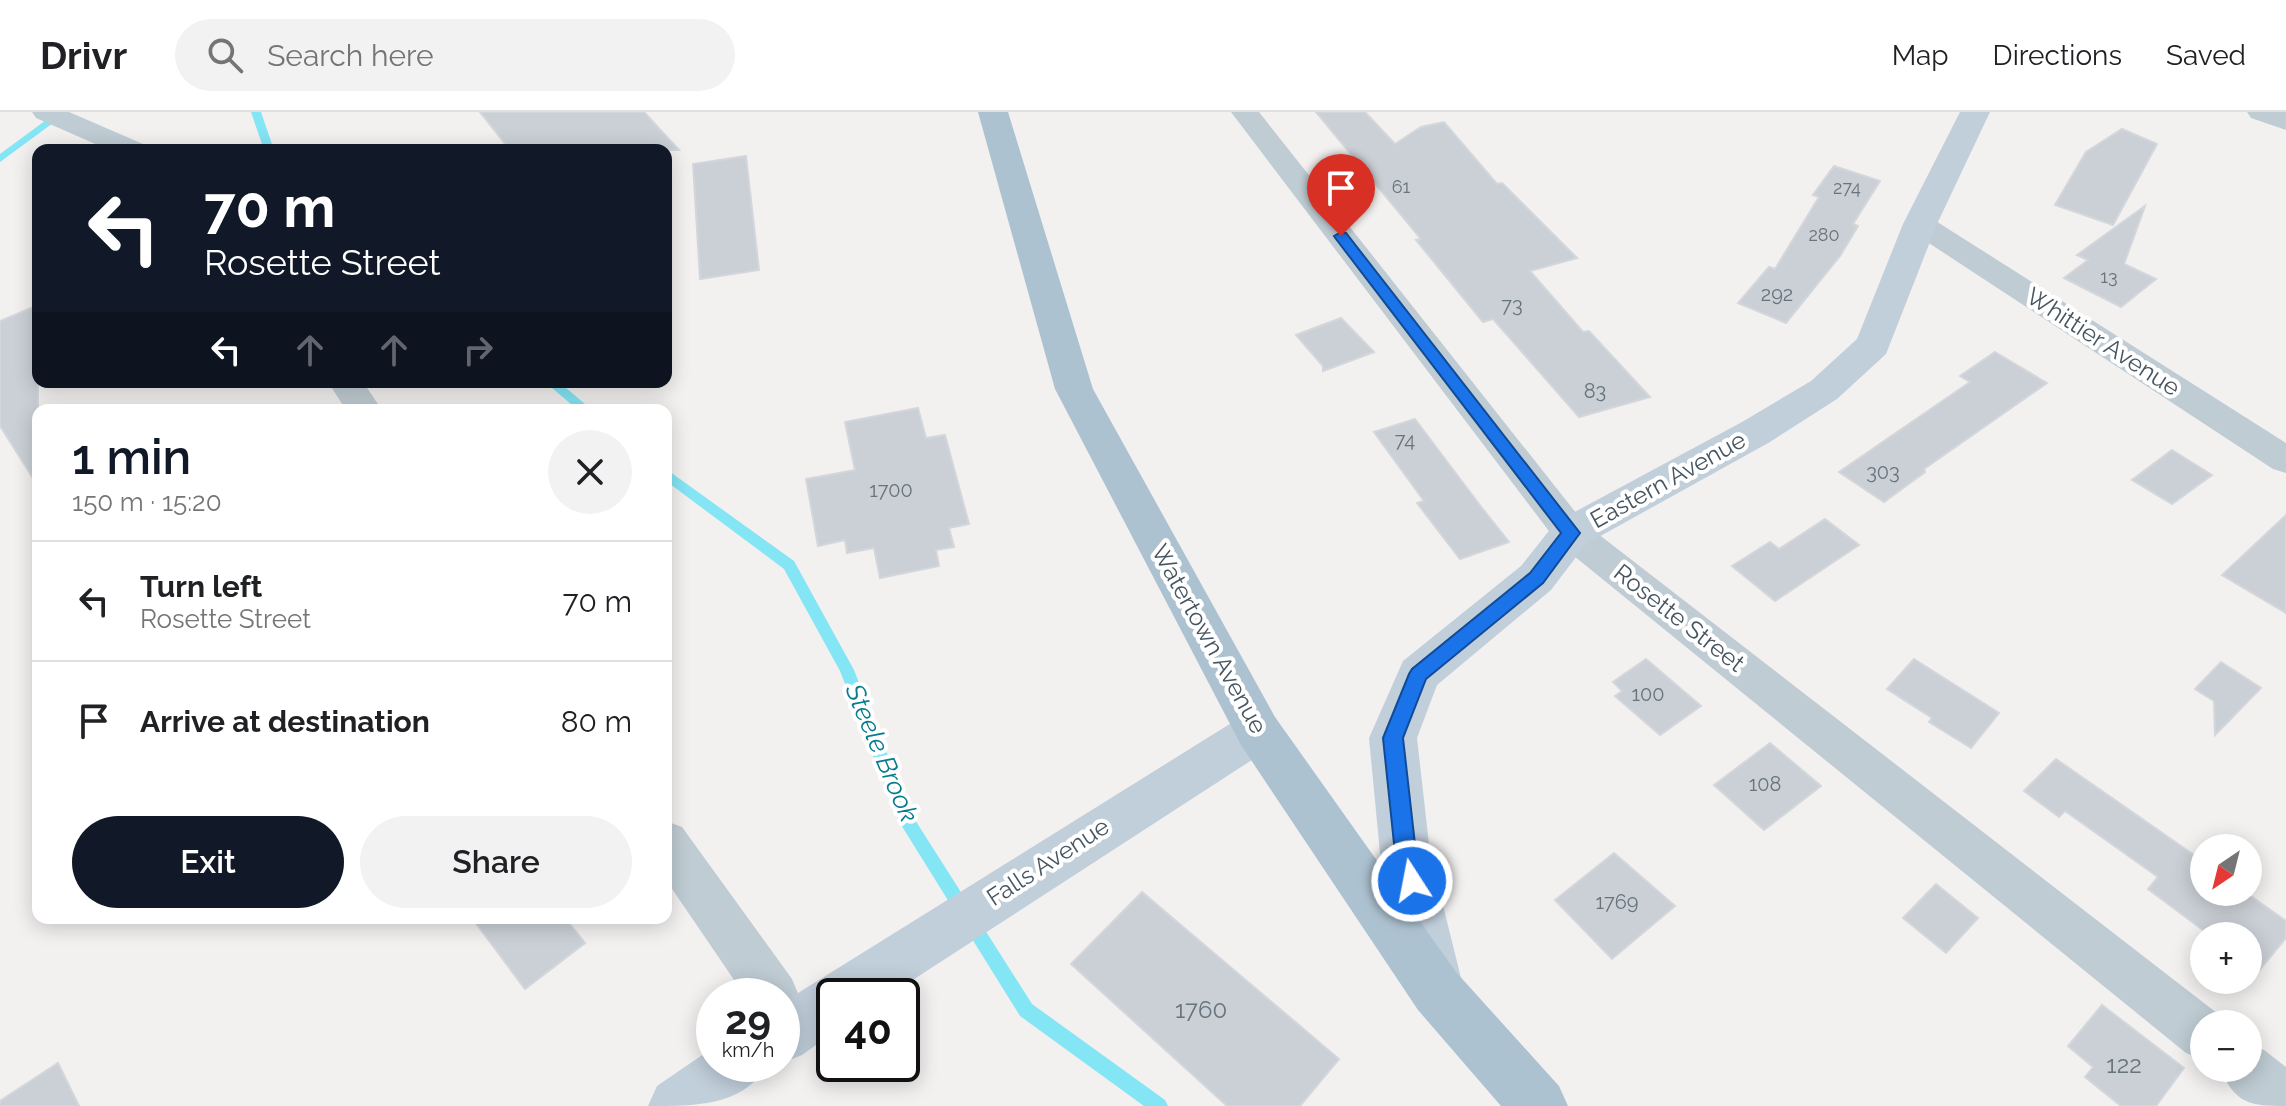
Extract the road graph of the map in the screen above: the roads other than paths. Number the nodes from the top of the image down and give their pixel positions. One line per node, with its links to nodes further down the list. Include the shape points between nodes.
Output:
1 (993, 112): 11 (main road, Watertown Avenue, via 1074,389)
2 (1245, 112): 10 (street, Rosette Street)
3 (1975, 112): 8 (street, Eastern Avenue)
4 (2261, 112): 6 (street)
5 (57, 116): 7 (street)
6 (2286, 122)
7 (120, 144)
8 (1920, 224): 9 (street, Whittier Avenue); 10 (street, Eastern Avenue, via 1873,345 1824,390)
9 (2286, 460)
10 (1571, 533): 13 (street, Eastern Avenue, via 1536,578 1419,674 1393,738 1405,853); 15 (street, Rosette Street)
11 (1258, 731): 13 (main road, Watertown Avenue); 14 (street, Falls Avenue)
12 (672, 849): 14 (street)
13 (1437, 991): 20 (main road, Watertown Avenue)
14 (809, 1006)
15 (2190, 1024)
16 (2262, 1081): 18 (street)
17 (712, 1082): 19 (street)
18 (2286, 1100)
19 (677, 1106)
20 (1539, 1106)

